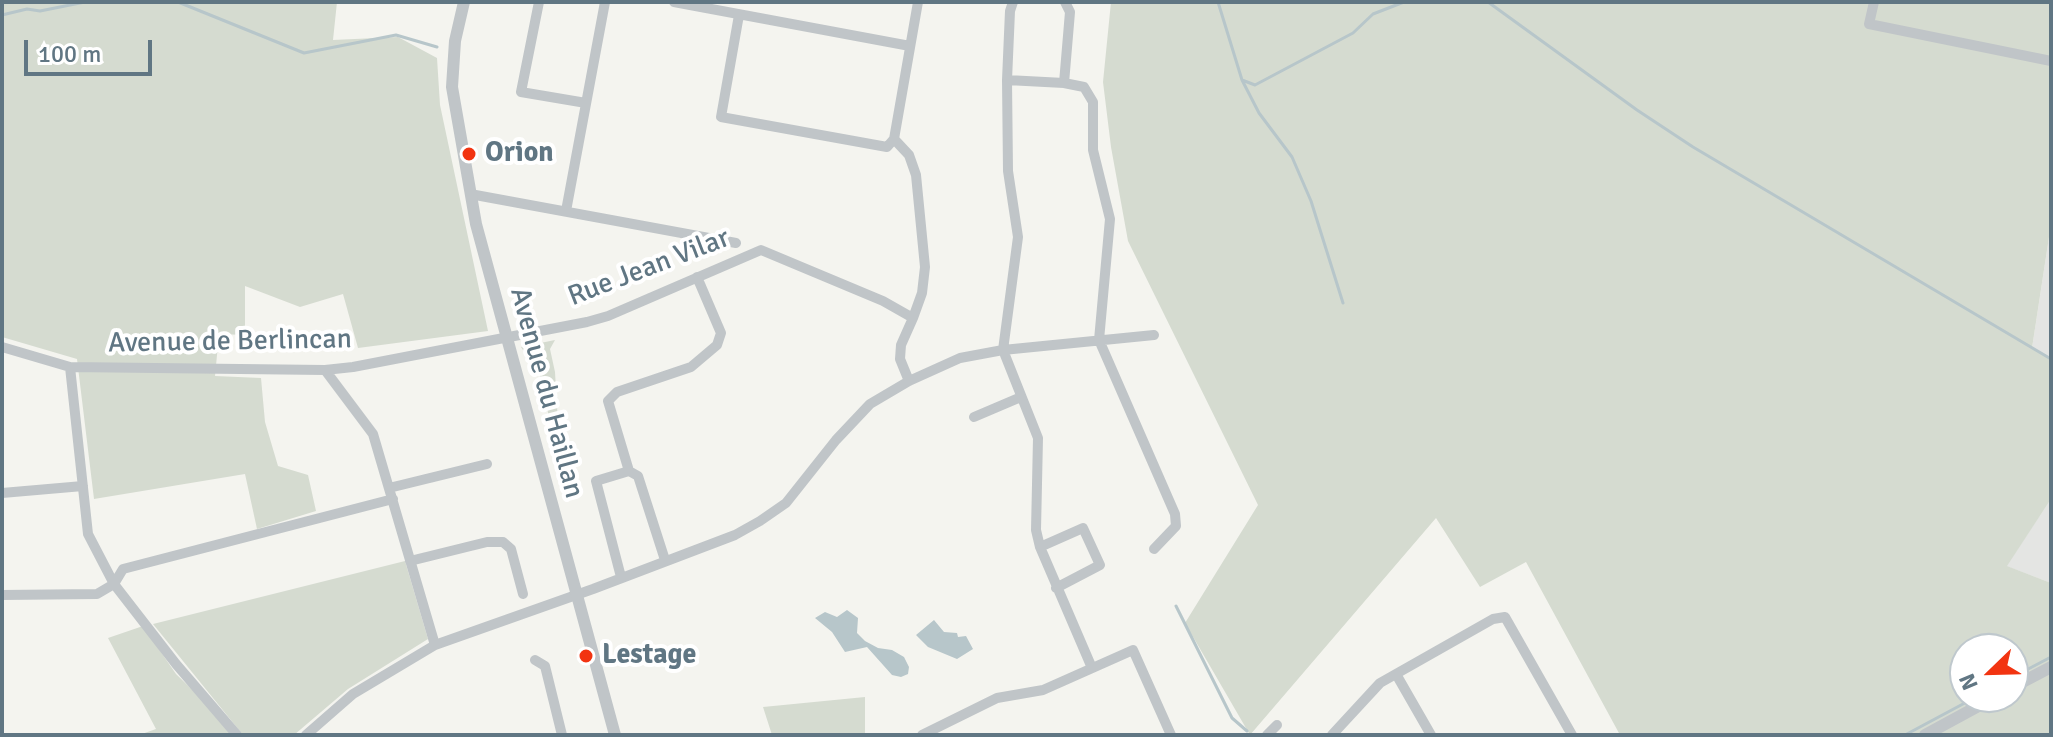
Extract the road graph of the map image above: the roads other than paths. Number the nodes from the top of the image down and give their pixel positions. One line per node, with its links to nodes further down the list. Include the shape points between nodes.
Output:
1 (464, 2): 16 (street, Avenue du Haillan, via 452,59 453,102)
2 (539, 2): 14 (street, via 521,92)
3 (605, 2): 14 (street)
4 (674, 2): 9 (street)
5 (918, 2): 10 (street)
6 (1013, 2): 12 (street)
7 (1065, 2): 13 (street, via 1070,12)
8 (1874, 2): 11 (street, via 1869,24)
9 (739, 15): 10 (street); 15 (street, via 721,117 887,147)
10 (910, 46): 15 (street)
11 (2051, 61)
12 (1007, 80): 13 (street); 25 (street, via 1008,171 1018,237)
13 (1064, 83): 23 (street, via 1084,87 1093,102 1093,150 1110,219)
14 (586, 103): 17 (street)
15 (894, 139): 20 (street, via 909,155 916,175 925,267)
16 (470, 194): 17 (street); 22 (street, Avenue du Haillan)
17 (566, 211): 18 (street)
18 (736, 243)
19 (697, 277): 20 (street, Rue Jean Vilar, via 761,250); 22 (street, Rue Jean Vilar, via 608,316); 32 (street, via 721,333 717,345 691,367 617,392 608,401)
20 (913, 318): 28 (street, via 900,359)
21 (1154, 335): 23 (street)
22 (506, 338): 27 (street, Avenue de Berlincan); 46 (street, Avenue du Haillan)
23 (1099, 340): 25 (street); 38 (street, via 1175,514 1176,526)
24 (2, 347): 26 (street, Avenue de Berlincan)
25 (1003, 350): 28 (street, via 960,358); 29 (street)
26 (70, 367): 27 (street, Avenue de Berlincan); 33 (street)
27 (325, 370): 34 (street, via 373,434)
28 (909, 381): 39 (street, via 870,404 786,503 735,535)
29 (1021, 397): 30 (street); 37 (street, via 1038,438)
30 (974, 417)
31 (487, 464): 34 (street)
32 (629, 471): 39 (street, via 638,476); 41 (street, via 596,481)
33 (83, 486): 35 (street); 42 (street, via 88,534)
34 (389, 488): 36 (street)
35 (2, 493)
36 (393, 499): 40 (street); 42 (street, via 123,569)
37 (1040, 547): 43 (street); 43 (street, via 1083,528 1100,565)
38 (1154, 549)
39 (665, 560): 41 (street)
40 (410, 561): 44 (street, via 503,542 511,549); 47 (street)
41 (621, 577): 46 (street)
42 (114, 584): 45 (street, via 97,594); 55 (street)
43 (1056, 588): 50 (street)
44 (523, 594)
45 (2, 595)
46 (576, 595): 47 (street); 58 (street, Avenue du Haillan)
47 (435, 645): 56 (street, via 353,694)
48 (535, 660): 57 (street, via 545,666)
49 (2051, 667): 52 (street)
50 (1092, 668): 59 (street, via 1043,690 997,698); 60 (street, via 1133,650)
51 (1396, 674): 62 (street, via 1380,683); 63 (street); 64 (street, via 1505,617)
52 (2029, 679)
53 (1966, 713): 65 (street)
54 (1277, 725): 61 (street)
55 (237, 735)
56 (306, 735)
57 (562, 735)
58 (615, 735)
59 (922, 735)
60 (1171, 735)
61 (1267, 735)
62 (1332, 735)
63 (1431, 735)
64 (1572, 735)
65 (1925, 735)

